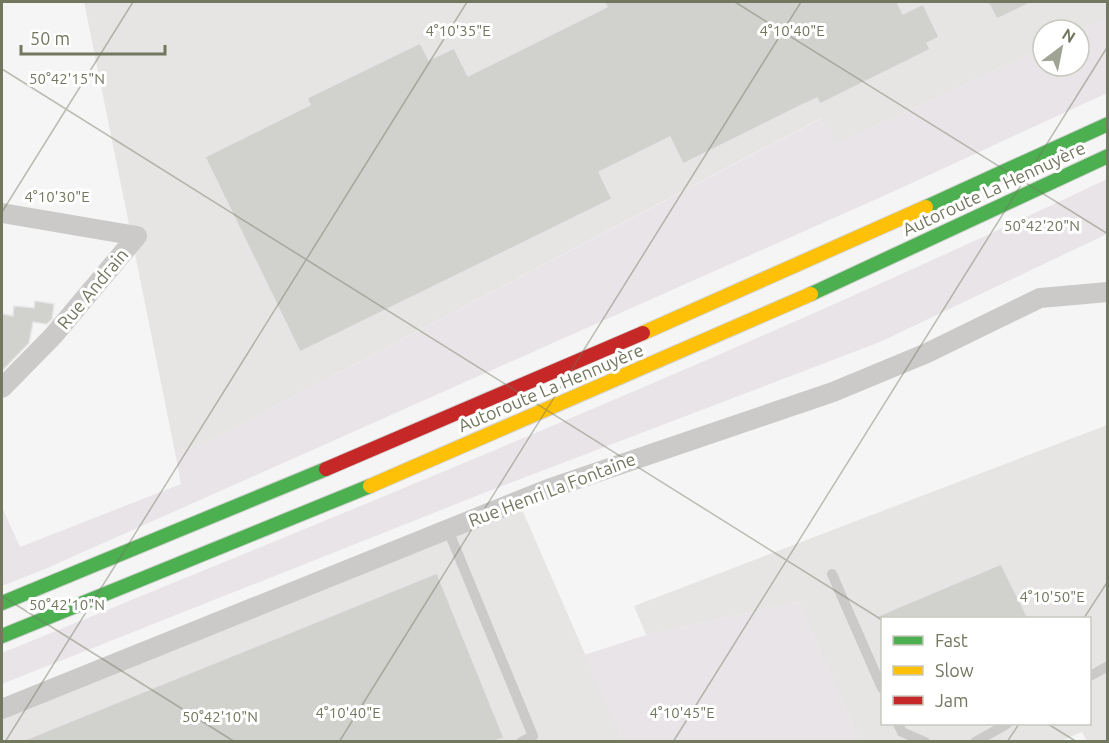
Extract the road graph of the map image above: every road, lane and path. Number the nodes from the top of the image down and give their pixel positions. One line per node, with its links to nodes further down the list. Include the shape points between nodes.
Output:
1 (1107, 124): 8 (highway, Autoroute La Hennuyère, via 774,277 323,471)
2 (1107, 156): 9 (highway, Autoroute La Hennuyère, via 788,305 334,501)
3 (2, 213): 5 (street, Rue Andrain, via 137,236 53,336)
4 (1107, 291): 6 (street, Rue Henri La Fontaine, via 1040,298 927,353 833,392 548,489)
5 (2, 388)
6 (448, 530): 13 (street, Rue Henri La Fontaine); 16 (lane, via 533,736)
7 (832, 574): 12 (lane)
8 (2, 603)
9 (2, 636)
10 (1107, 666): 11 (lane)
11 (1091, 675)
12 (881, 686)
13 (2, 709)
14 (899, 725): 17 (lane, via 902,732)
15 (1003, 725): 18 (lane)
16 (520, 741)
17 (925, 741)
18 (975, 741)

